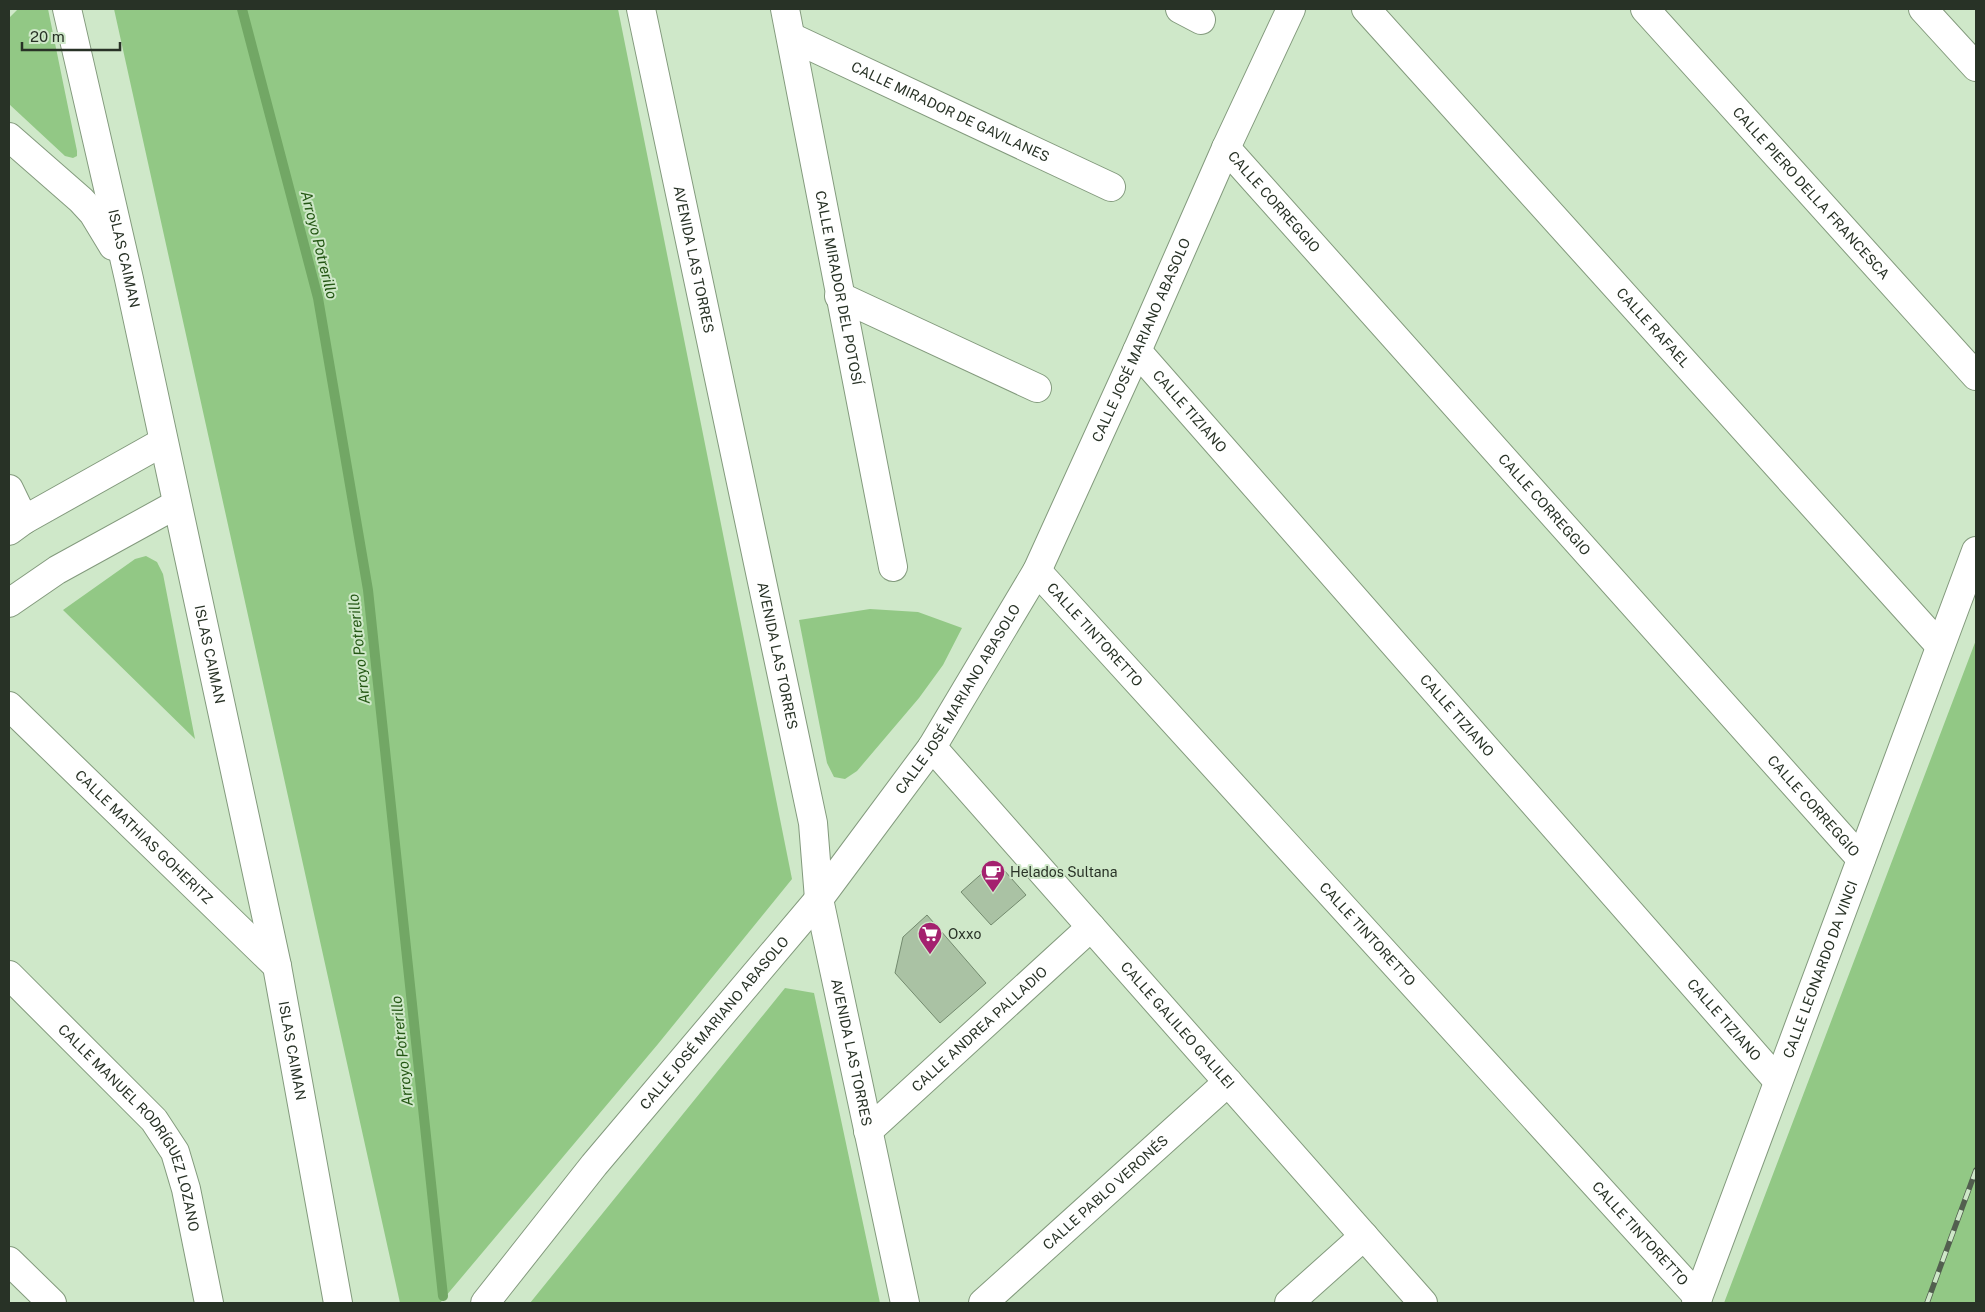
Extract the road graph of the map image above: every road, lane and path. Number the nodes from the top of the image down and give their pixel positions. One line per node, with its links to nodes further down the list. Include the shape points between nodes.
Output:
1 (67, 9): 13 (street, ISLAS CAIMAN)
2 (641, 9): 30 (street, AVENIDA LAS TORRES, via 813,823)
3 (785, 9): 8 (street, CALLE MIRADOR DEL POTOSÍ)
4 (1291, 9): 11 (street, CALLE JOSÉ MARIANO ABASOLO)
5 (1366, 9): 26 (street, CALLE RAFAEL)
6 (1645, 9): 16 (street, CALLE PIERO DELLA FRANCESCA)
7 (1923, 9): 9 (street)
8 (791, 37): 12 (street, CALLE MIRADOR DE GAVILANES); 14 (street, CALLE MIRADOR DEL POTOSÍ)
9 (1976, 67)
10 (9, 137): 13 (street, via 93,213)
11 (1226, 148): 15 (street, CALLE JOSÉ MARIANO ABASOLO); 29 (street, CALLE CORREGGIO)
12 (1111, 187)
13 (129, 280): 18 (street, ISLAS CAIMAN)
14 (840, 296): 17 (street); 23 (street, CALLE MIRADOR DEL POTOSÍ)
15 (1137, 351): 24 (street, CALLE JOSÉ MARIANO ABASOLO); 34 (street, CALLE TIZIANO)
16 (1976, 376)
17 (1037, 388)
18 (163, 442): 20 (street, ISLAS CAIMAN); 21 (street)
19 (9, 489): 21 (street)
20 (177, 504): 25 (street, via 58,570); 32 (street, ISLAS CAIMAN)
21 (16, 525)
22 (1976, 551): 26 (street, CALLE LEONARDO DA VINCI)
23 (893, 567)
24 (1037, 571): 28 (street, CALLE JOSÉ MARIANO ABASOLO); 39 (street, CALLE TINTORETTO)
25 (9, 603)
26 (1940, 646): 29 (street, CALLE LEONARDO DA VINCI)
27 (9, 706): 32 (street, CALLE MATHIAS GOHERITZ)
28 (932, 747): 30 (street, CALLE JOSÉ MARIANO ABASOLO); 31 (street, CALLE GALILEO GALILEI)
29 (1862, 860): 34 (street, CALLE LEONARDO DA VINCI)
30 (819, 899): 36 (street, AVENIDA LAS TORRES); 43 (street, CALLE JOSÉ MARIANO ABASOLO, via 594,1165)
31 (1091, 926): 35 (street, CALLE GALILEO GALILEI); 36 (street, CALLE ANDREA PALLADIO)
32 (277, 966): 42 (street, ISLAS CAIMAN)
33 (9, 975): 41 (street, CALLE MANUEL RODRÍGUEZ LOZANO, via 154,1120 176,1152)
34 (1778, 1080): 39 (street, CALLE LEONARDO DA VINCI)
35 (1228, 1082): 37 (street, CALLE GALILEO GALILEI); 45 (street, CALLE PABLO VERONÉS)
36 (868, 1131): 44 (street, AVENIDA LAS TORRES)
37 (1364, 1236): 46 (street); 47 (street, CALLE GALILEO GALILEI)
38 (9, 1261): 40 (street)
39 (1697, 1300)
40 (52, 1303)
41 (209, 1303)
42 (338, 1303)
43 (485, 1303)
44 (905, 1303)
45 (983, 1303)
46 (1289, 1303)
47 (1423, 1303)

